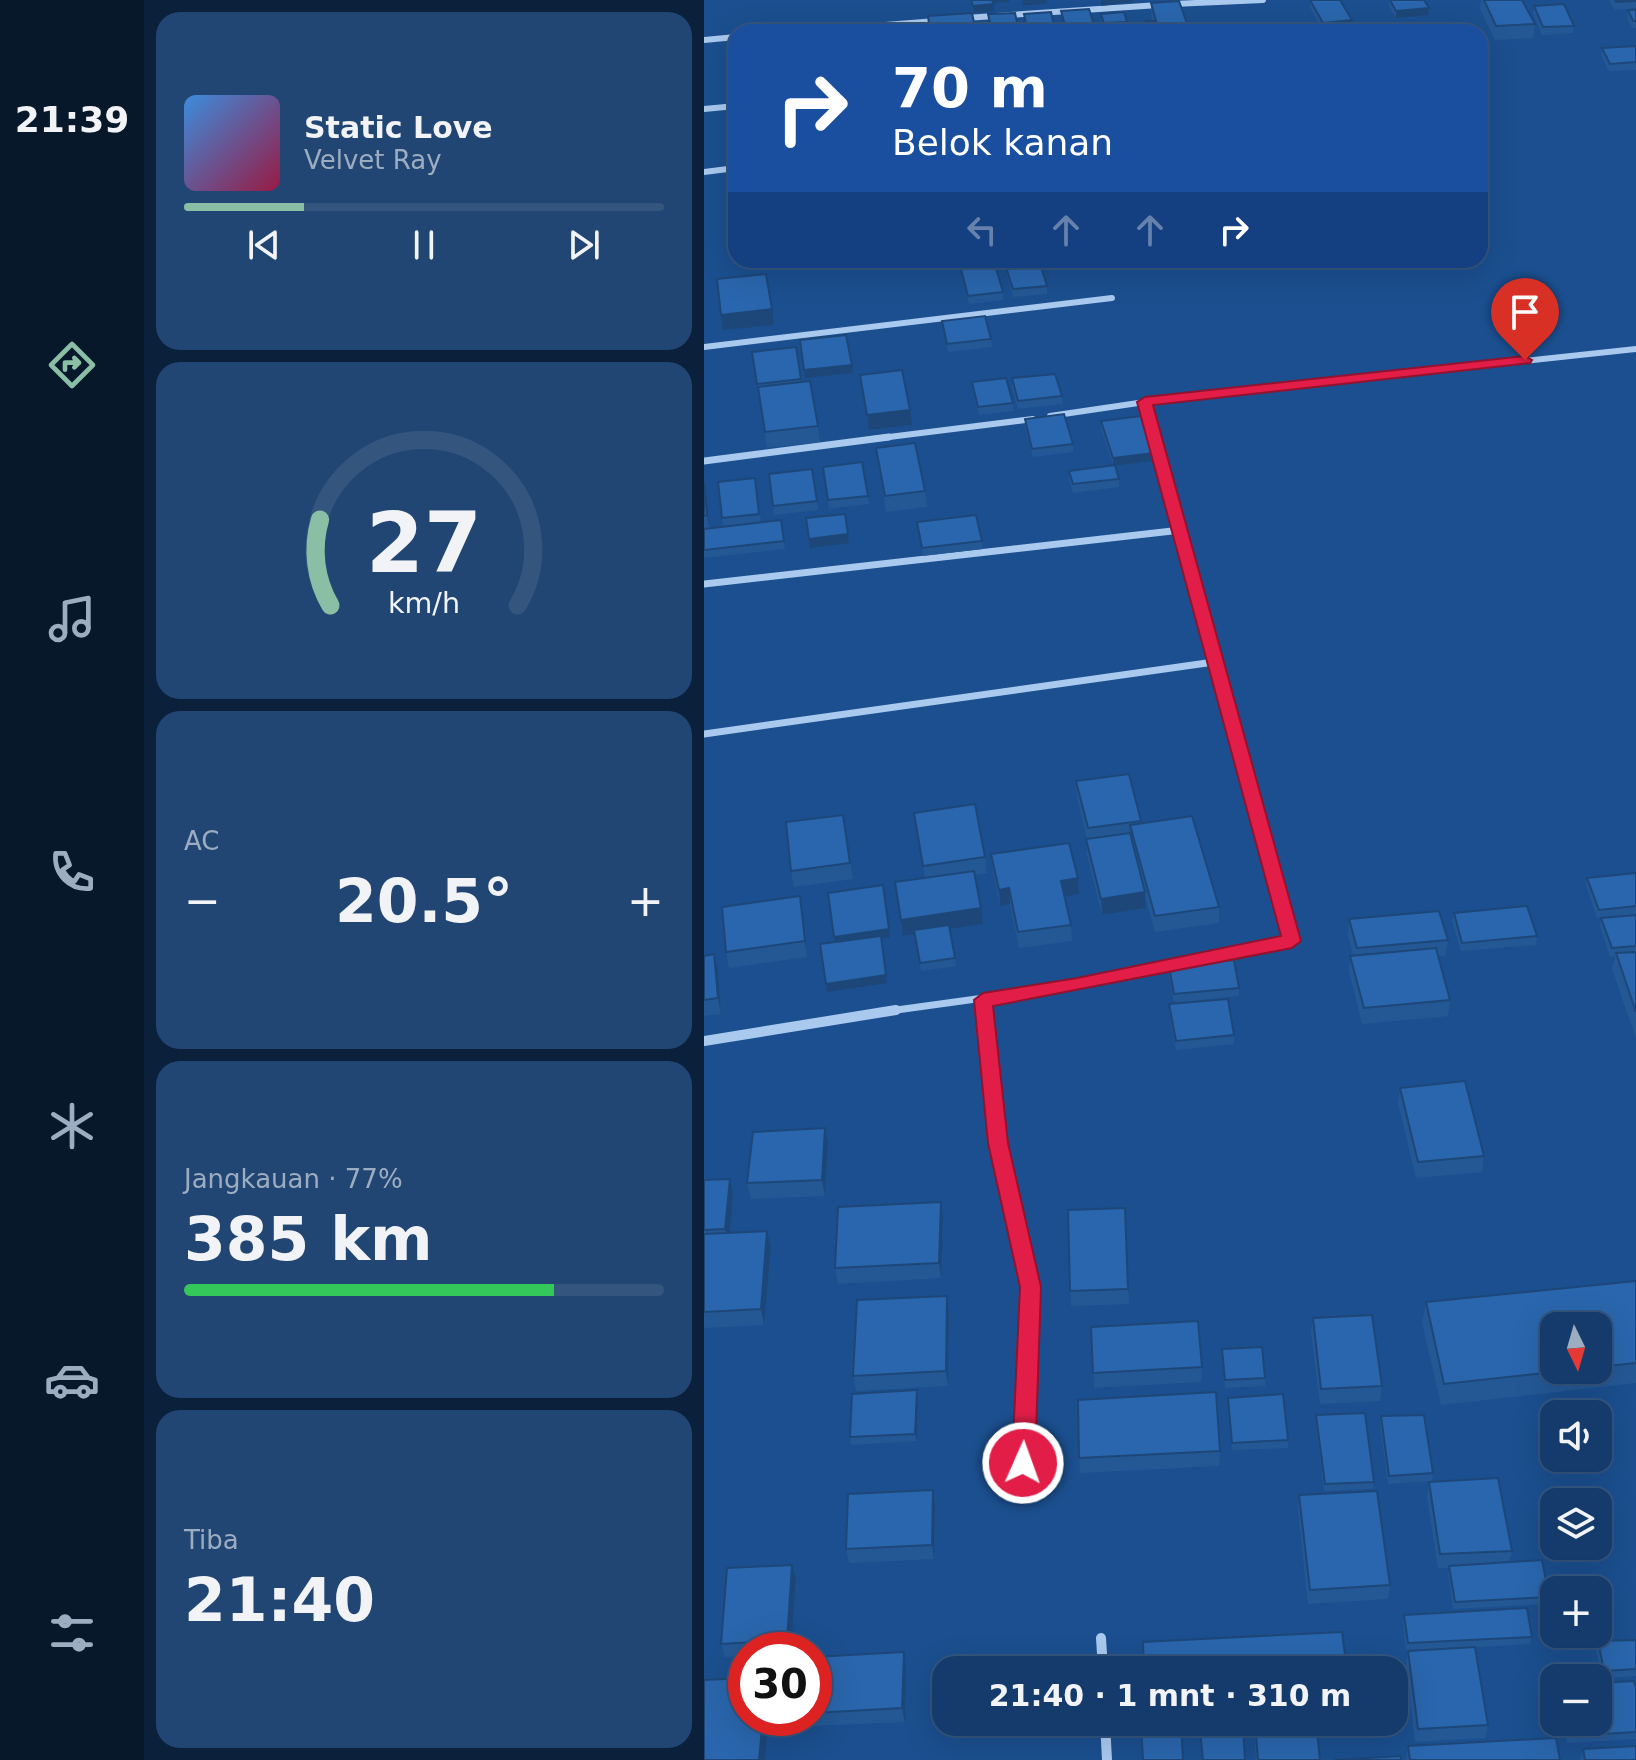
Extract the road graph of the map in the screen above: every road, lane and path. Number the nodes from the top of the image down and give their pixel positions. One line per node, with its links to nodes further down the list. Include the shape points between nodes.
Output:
1 (1263, 0): 2 (street)
2 (956, 19)
3 (940, 20): 4 (street)
4 (892, 24)
5 (728, 38): 6 (street)
6 (704, 40)
7 (728, 107): 8 (street)
8 (704, 109)
9 (728, 169): 10 (street)
10 (704, 172)
11 (1112, 298): 12 (street)
12 (704, 347)
13 (1636, 349): 14 (street)
14 (1145, 402): 15 (street); 16 (street)
15 (704, 461)
16 (1181, 530): 17 (street); 18 (street)
17 (704, 584)
18 (1214, 662): 19 (street); 20 (street, via 1292,941)
19 (704, 734)
20 (983, 1000): 21 (street); 22 (street, via 998,1143 1031,1287)
21 (704, 1041)
22 (1023, 1463)
23 (1101, 1638): 24 (street)
24 (1102, 1656)
25 (1106, 1736): 26 (street)
26 (1107, 1760)

